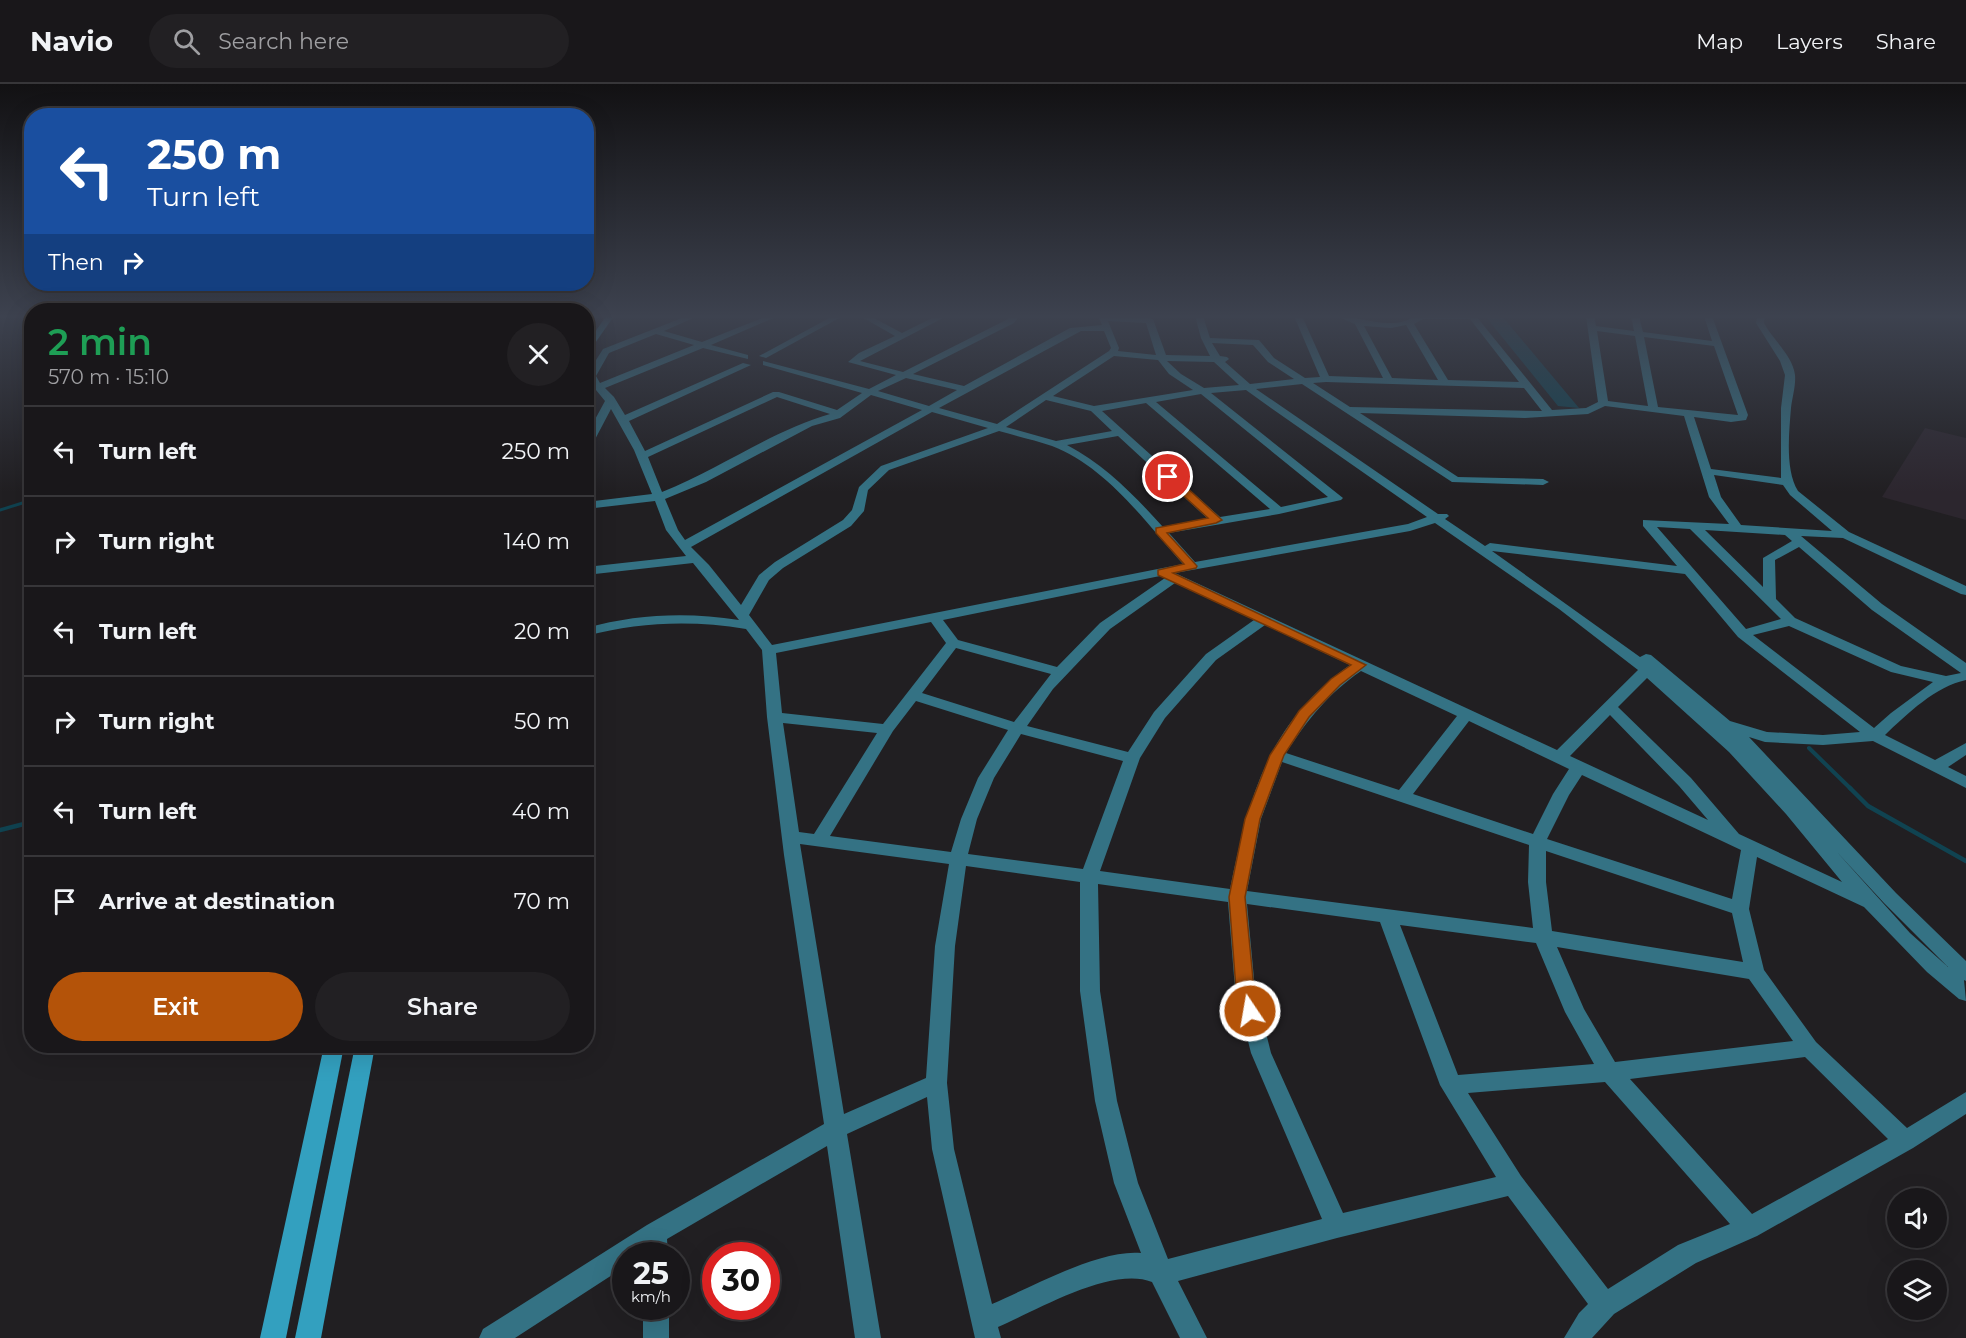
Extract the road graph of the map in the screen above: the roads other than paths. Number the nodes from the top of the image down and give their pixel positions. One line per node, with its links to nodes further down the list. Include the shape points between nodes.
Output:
1 (626, 375): 24 (street)
2 (716, 375): 40 (street)
3 (811, 375): 28 (street)
4 (904, 375): 26 (street); 28 (street)
5 (994, 375): 26 (street)
6 (1081, 375): 29 (street)
7 (1176, 375): 27 (street)
8 (1241, 375): 22 (street)
9 (1292, 375): 19 (street)
10 (1324, 375): 18 (street)
11 (1386, 375): 20 (street)
12 (1440, 375): 21 (street)
13 (1518, 375): 23 (street)
14 (1599, 375): 32 (street)
15 (1648, 375): 34 (street)
16 (1728, 375): 38 (street, via 1742,418)
17 (1790, 375): 48 (street, via 1785,439)
18 (1326, 379): 19 (street); 20 (street)
19 (1302, 381): 22 (street); 36 (street)
20 (1389, 381): 21 (street)
21 (1445, 383): 23 (street)
22 (1254, 385): 27 (street); 52 (street)
23 (1526, 385): 37 (street)
24 (594, 387)
25 (594, 388): 30 (street)
26 (967, 390): 35 (street)
27 (1203, 391): 31 (street); 51 (street, via 1337,498)
28 (868, 393): 35 (street); 39 (street)
29 (1048, 398): 33 (street); 41 (street)
30 (611, 399): 40 (street); 42 (street)
31 (1148, 399): 33 (street); 51 (street)
32 (1603, 404): 34 (street); 37 (street, via 1588,411)
33 (1094, 409): 43 (street)
34 (1654, 409): 38 (street)
35 (932, 410): 41 (street); 62 (street)
36 (1346, 410): 37 (street, via 1508,415); 47 (street, via 1456,480)
37 (1554, 412)
38 (1688, 413): 46 (street)
39 (839, 414): 45 (street, via 776,394); 49 (street, via 807,424 702,480)
40 (624, 418): 45 (street)
41 (998, 428): 44 (street); 74 (street, via 885,468 863,489 858,511 847,523 764,578)
42 (594, 432)
43 (1120, 433): 44 (street); 53 (street)
44 (1056, 444): 57 (street, via 1094,465)
45 (642, 456): 49 (street)
46 (1705, 471): 48 (street); 56 (street, via 1715,497)
47 (1542, 482)
48 (1787, 482): 59 (street, via 1802,500)
49 (658, 497): 50 (street); 62 (street)
50 (594, 505)
51 (1279, 511): 53 (street)
52 (1440, 517): 55 (street); 60 (street); 63 (street)
53 (1216, 520): 57 (street)
54 (1694, 525): 56 (street); 68 (street, via 1647,523); 71 (street)
55 (1410, 527): 60 (street); 66 (street)
56 (1738, 529): 58 (street)
57 (1159, 531): 66 (street)
58 (1789, 532): 59 (street); 61 (street)
59 (1845, 535): 70 (street)
60 (1460, 536): 65 (street)
61 (1799, 542): 71 (street, via 1769,558); 83 (street, via 1877,607)
62 (683, 546): 64 (street)
63 (1490, 547): 65 (street); 68 (street)
64 (696, 559): 67 (street); 74 (street)
65 (1508, 564): 80 (street)
66 (1192, 566): 69 (street)
67 (594, 570)
68 (1688, 572): 77 (street)
69 (1168, 575): 72 (street); 73 (street); 84 (street, via 1105,626)
70 (1966, 591)
71 (1768, 602): 75 (street)
72 (934, 617): 78 (street); 79 (street)
73 (1263, 620): 81 (street); 98 (street, via 1202,666 1159,715)
74 (746, 621): 76 (street, via 666,618); 79 (street)
75 (1790, 621): 77 (street); 86 (street, via 1896,669)
76 (594, 631)
77 (1743, 634): 95 (street)
78 (953, 643): 84 (street); 87 (street)
79 (769, 650): 91 (street)
80 (1632, 653): 82 (street); 88 (street)
81 (1360, 665): 90 (street); 97 (street, via 1336,682 1304,714)
82 (1647, 670): 88 (street); 89 (street)
83 (1966, 670)
84 (1060, 672): 93 (street)
85 (1966, 676): 86 (street)
86 (1946, 680): 95 (street)
87 (913, 695): 93 (street); 94 (street)
88 (1691, 702): 92 (street); 111 (street, via 1798,816)
89 (1609, 706): 99 (street); 107 (street)
90 (1466, 715): 99 (street); 103 (street)
91 (775, 717): 94 (street); 104 (street)
92 (1722, 720): 95 (street, via 1765,737 1832,740); 113 (street)
93 (1017, 728): 98 (street); 108 (street, via 986,778)
94 (887, 729): 105 (street)
95 (1875, 736): 100 (street)
96 (1966, 748): 100 (street)
97 (1277, 755): 103 (street); 110 (street, via 1252,819)
98 (1132, 758): 109 (street)
99 (1558, 758): 101 (street)
100 (1935, 767): 102 (street)
101 (1578, 768): 106 (street); 107 (street)
102 (1966, 783)
103 (1403, 796): 106 (street)
104 (792, 837): 105 (street); 126 (street)
105 (819, 840): 108 (street)
106 (1538, 840): 112 (street); 115 (street, via 1537,882)
107 (1742, 843): 111 (street); 112 (street)
108 (958, 860): 109 (street); 123 (street, via 945,946)
109 (1089, 878): 110 (street); 133 (street, via 1090,991 1106,1101 1126,1183)
110 (1237, 897): 114 (street); 129 (street, via 1245,989 1261,1053)
111 (1873, 904): 113 (street); 118 (street, via 1940,974)
112 (1740, 909): 116 (street)
113 (1907, 915): 117 (street)
114 (1388, 918): 115 (street); 124 (street)
115 (1543, 937): 116 (street); 122 (street, via 1575,1012)
116 (1755, 972): 119 (street)
117 (1966, 973)
118 (1966, 993)
119 (1809, 1048): 122 (street); 127 (street)
120 (333, 1053): 137 (main road)
121 (365, 1053): 138 (main road)
122 (1610, 1072): 124 (street); 130 (street)
123 (936, 1083): 126 (street); 136 (street, via 943,1149)
124 (1451, 1085): 128 (street)
125 (1966, 1102): 127 (street)
126 (837, 1128): 131 (street); 141 (street)
127 (1905, 1141): 130 (street)
128 (1514, 1184): 129 (street); 134 (street)
129 (1337, 1226): 133 (street)
130 (1749, 1228): 134 (street, via 1687,1254)
131 (658, 1242)
132 (612, 1269): 139 (street)
133 (1161, 1273): 136 (street, via 1140,1265 1123,1265 1093,1273); 142 (street)
134 (1605, 1305): 143 (street)
135 (656, 1320): 140 (street)
136 (986, 1329)
137 (273, 1338)
138 (308, 1338)
139 (492, 1338)
140 (656, 1338)
141 (868, 1338)
142 (1194, 1338)
143 (1577, 1338)

